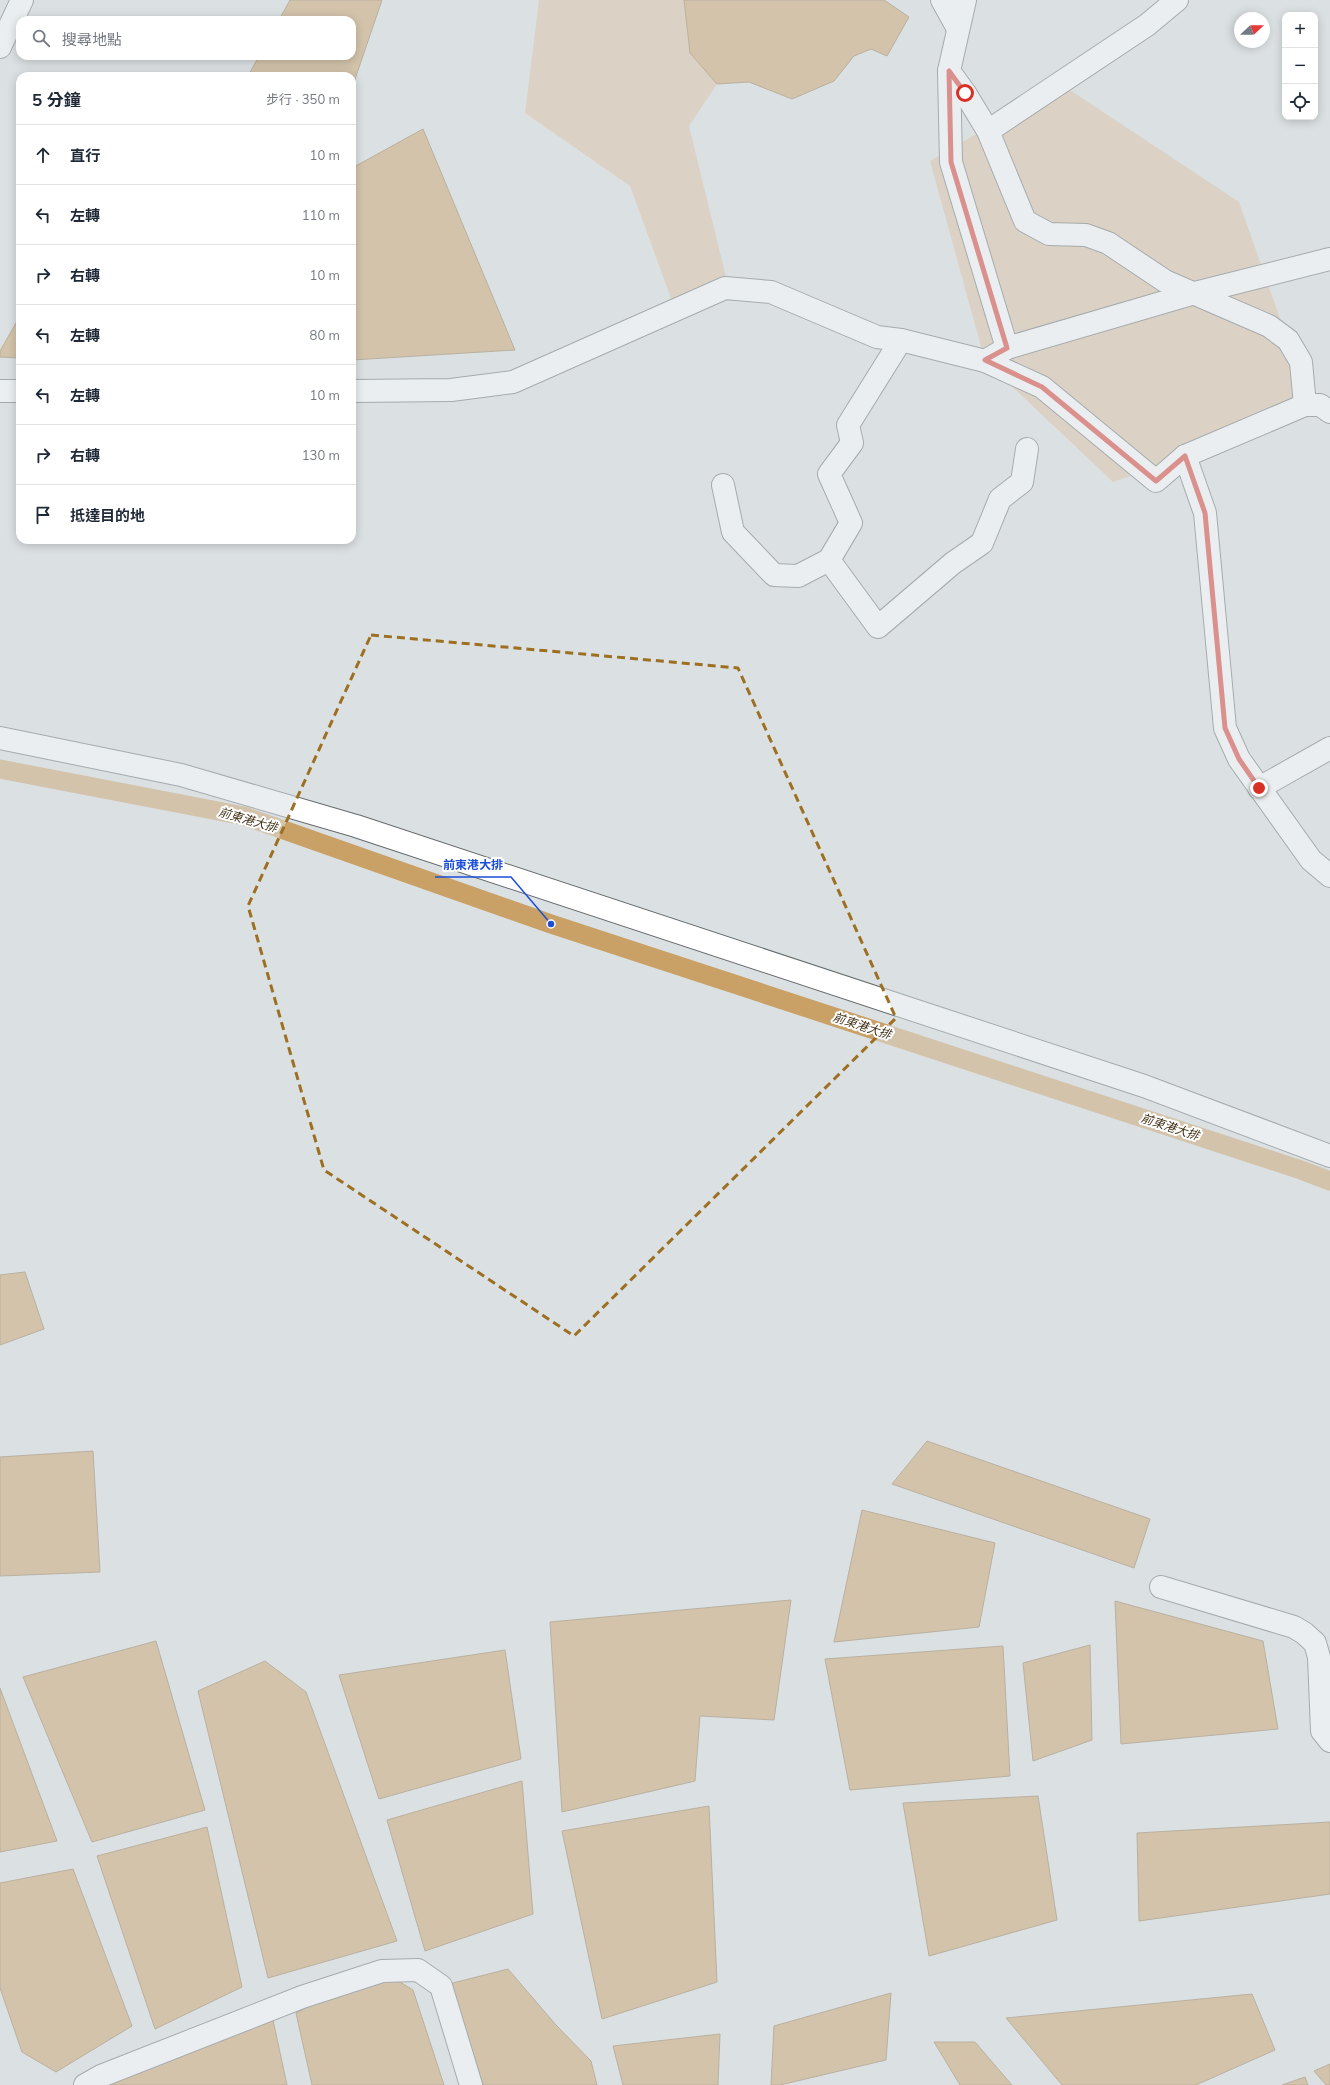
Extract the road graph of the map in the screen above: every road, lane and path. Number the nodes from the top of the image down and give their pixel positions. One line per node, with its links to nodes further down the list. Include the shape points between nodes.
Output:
1 (22, 0): 6 (street)
2 (942, 0): 5 (street)
3 (965, 0): 5 (street)
4 (1177, 0): 8 (street, via 1147,25)
5 (958, 29): 7 (street)
6 (0, 47)
7 (949, 71): 8 (street); 12 (street, via 951,162)
8 (988, 131): 10 (street, via 1025,221 1049,234 1086,235 1108,243 1165,281)
9 (1330, 259): 10 (street)
10 (1195, 293): 12 (street); 17 (street, via 1269,326 1288,340 1301,362)
11 (901, 340): 13 (street); 16 (street, via 877,337 771,292 725,288 513,382 451,390); 22 (street, via 848,425 852,443 829,474 851,523)
12 (1007, 348): 13 (street)
13 (985, 360): 20 (street, via 1042,387 1156,481)
14 (0, 391): 15 (street)
15 (16, 391)
16 (356, 391)
17 (1305, 405): 18 (street, via 1320,405); 20 (street)
18 (1330, 412)
19 (1027, 449): 22 (street, via 1022,482 1000,499 982,543 953,563 878,626)
20 (1185, 456): 25 (street, via 1205,513 1225,728 1239,759)
21 (723, 485): 22 (street, via 733,532 774,575 798,576)
22 (829, 560)
23 (0, 738): 27 (street, via 181,774 356,826 1144,1086)
24 (1330, 748): 25 (street)
25 (1259, 788): 26 (street, via 1311,860)
26 (1330, 876)
27 (1330, 1156)
28 (1161, 1587): 29 (street, via 1294,1627 1315,1643 1319,1657 1322,1731)
29 (1330, 1741)
30 (85, 2085): 31 (street, via 101,2076 302,1997 382,1971 396,1970 418,1970 441,1986)
31 (471, 2085)

